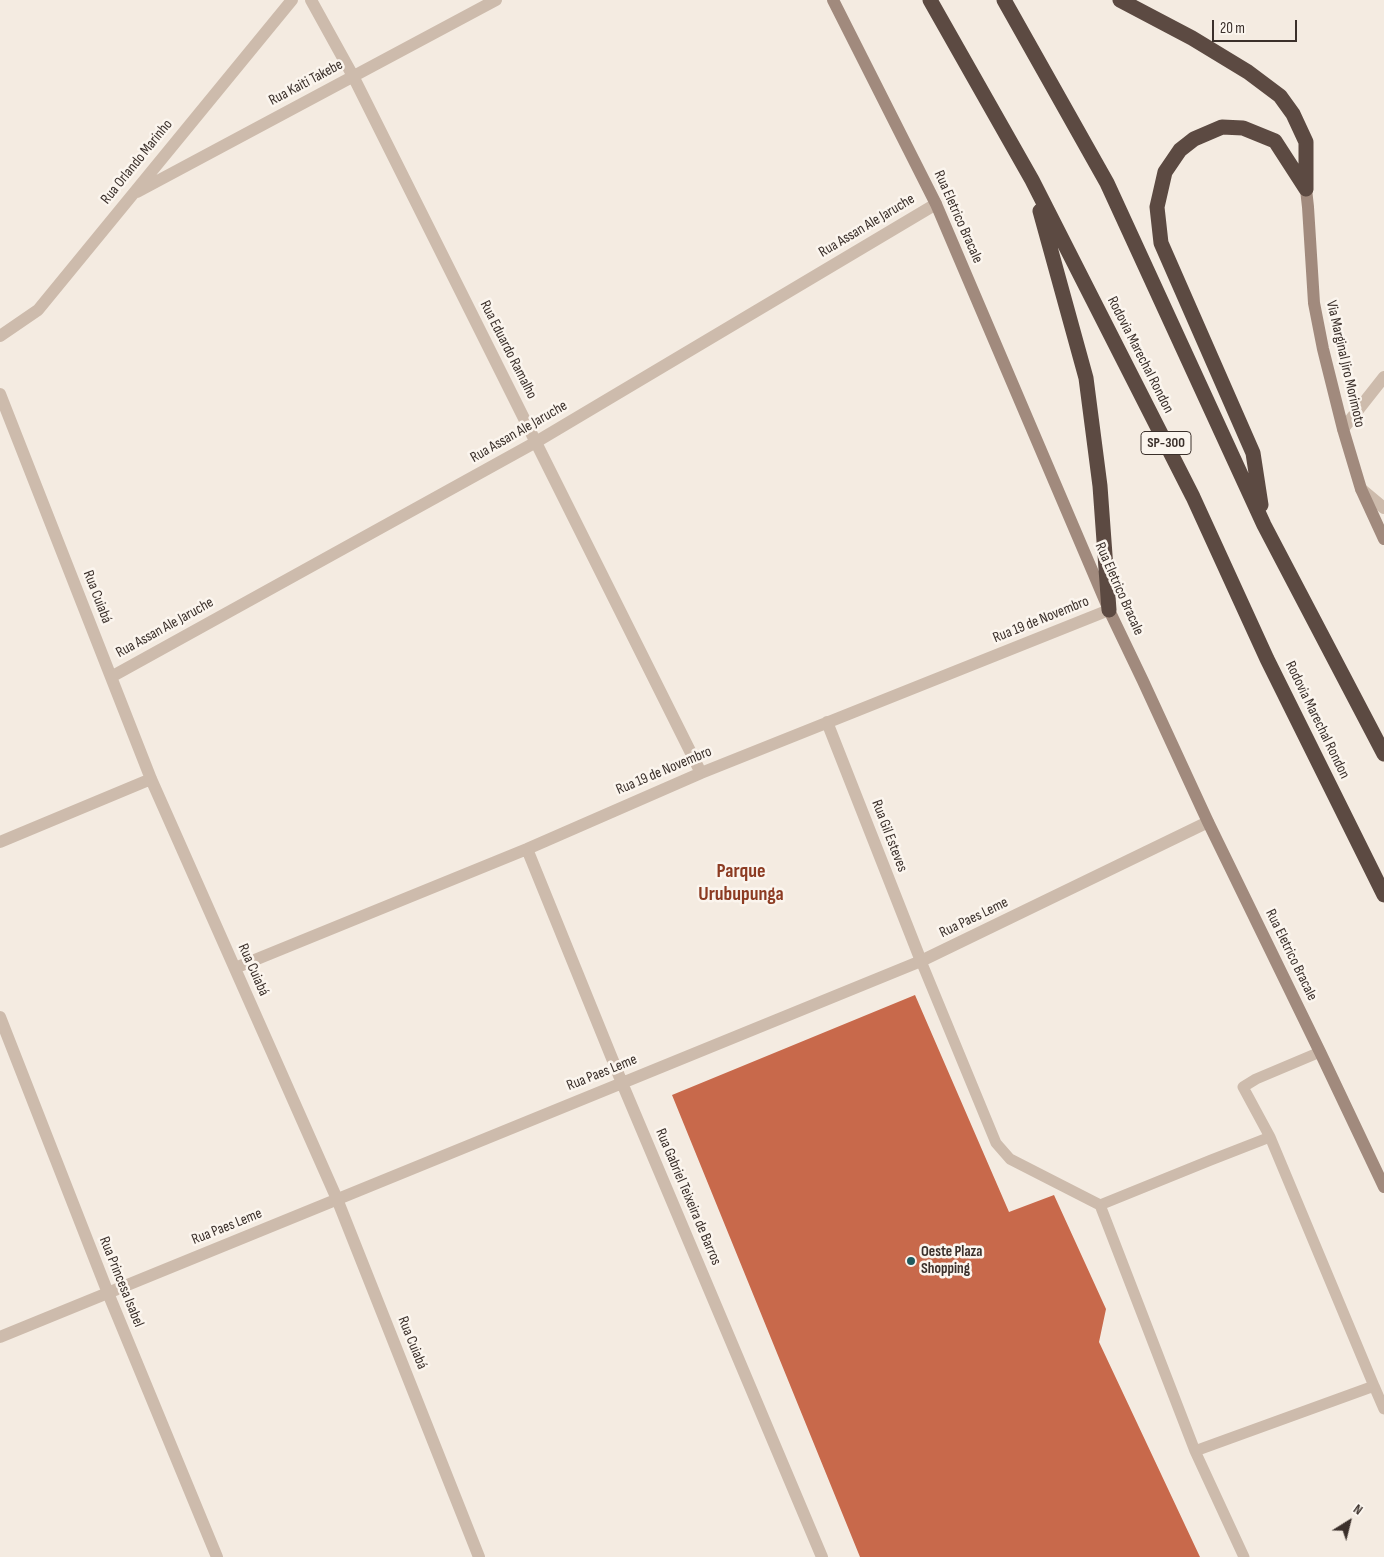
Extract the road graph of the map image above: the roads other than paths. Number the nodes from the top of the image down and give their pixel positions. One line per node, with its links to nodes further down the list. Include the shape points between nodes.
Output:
1 (292, 0): 11 (street, Rua Orlando Marinho)
2 (311, 0): 8 (street, Rua Eduardo Ramalho)
3 (496, 0): 8 (street, Rua Kaiti Takebe)
4 (833, 0): 12 (main road, Rua Eletrico Bracale)
5 (930, 0): 9 (highway, Rodovia Marechal Rondon / SP-300)
6 (1004, 0): 20 (highway, via 1107,183)
7 (1120, 0): 10 (highway, via 1192,38 1280,96 1306,142)
8 (353, 76): 11 (street, Rua Kaiti Takebe); 17 (street, Rua Eduardo Ramalho)
9 (1032, 180): 22 (highway, via 1086,378 1100,486); 31 (highway, Rodovia Marechal Rondon / SP-300, via 1193,497 1267,659)
10 (1306, 189): 16 (main road, Via Marginal Jiro Morimoto, via 1314,303); 20 (highway, via 1274,141 1243,128 1222,127 1194,139 1180,150 1165,172 1157,207 1161,243 1253,453)
11 (131, 195): 13 (street, Rua Orlando Marinho, via 38,310)
12 (936, 204): 17 (street, Rua Assan Ale Jaruche); 22 (main road, Rua Eletrico Bracale)
13 (0, 336)
14 (1384, 377): 16 (street)
15 (0, 394): 23 (street, Rua Cuiabá)
16 (1343, 429): 18 (main road, Via Marginal Jiro Morimoto)
17 (536, 442): 23 (street, Rua Assan Ale Jaruche); 26 (street, Rua Eduardo Ramalho)
18 (1361, 489): 19 (street); 21 (main road, Via Marginal Jiro Morimoto)
19 (1384, 508)
20 (1264, 525): 25 (highway)
21 (1384, 539)
22 (1109, 610): 24 (street, Rua 19 de Novembro); 28 (main road, Rua Eletrico Bracale)
23 (111, 677): 27 (street, Rua Cuiabá)
24 (827, 722): 26 (street, Rua 19 de Novembro); 32 (street, Rua Gil Esteves)
25 (1384, 754)
26 (701, 773): 30 (street, Rua 19 de Novembro)
27 (151, 779): 29 (street); 33 (street, Rua Cuiabá)
28 (1208, 822): 32 (street, Rua Paes Leme); 35 (main road, Rua Eletrico Bracale)
29 (0, 842)
30 (527, 849): 33 (street, Rua 19 de Novembro); 36 (street, Rua Gabriel Teixeira de Barros)
31 (1384, 895)
32 (921, 961): 36 (street, Rua Paes Leme); 40 (lane, via 996,1143 1010,1159)
33 (235, 968): 39 (street, Rua Cuiabá)
34 (0, 1017): 41 (street, Rua Princesa Isabel)
35 (1320, 1052): 37 (lane, via 1243,1087); 38 (main road, Rua Eletrico Bracale)
36 (622, 1083): 39 (street, Rua Paes Leme); 48 (street, Rua Gabriel Teixeira de Barros)
37 (1270, 1137): 40 (lane); 43 (lane)
38 (1384, 1187)
39 (337, 1199): 41 (street, Rua Paes Leme); 47 (street, Rua Cuiabá)
40 (1100, 1205): 45 (lane)
41 (108, 1294): 42 (street, Rua Paes Leme); 46 (street, Rua Princesa Isabel)
42 (0, 1338)
43 (1374, 1386): 44 (lane); 45 (lane)
44 (1384, 1409)
45 (1195, 1451): 49 (lane)
46 (217, 1557)
47 (479, 1557)
48 (822, 1557)
49 (1244, 1557)

